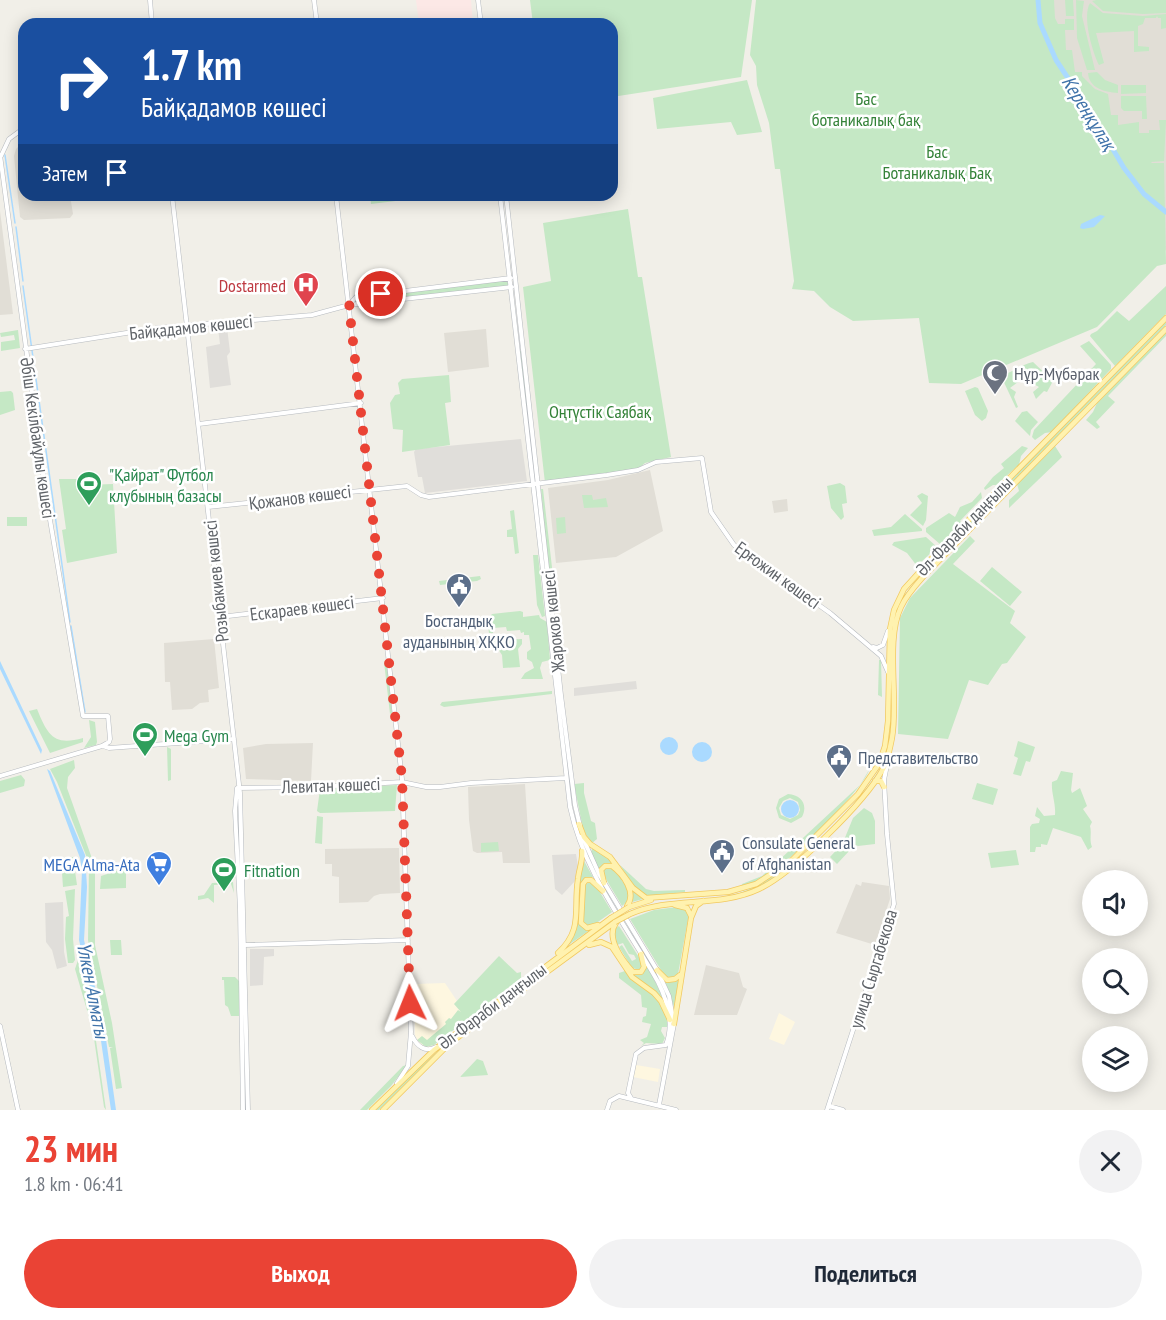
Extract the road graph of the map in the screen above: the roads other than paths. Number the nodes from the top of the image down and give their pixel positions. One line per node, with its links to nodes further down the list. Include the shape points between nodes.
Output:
1 (150, 0): 4 (street)
2 (314, 0): 5 (street)
3 (478, 0): 6 (street)
4 (152, 18)
5 (316, 18)
6 (480, 18)
7 (18, 132): 8 (street)
8 (0, 155): 21 (street, Әбіш Кекілбайұлы көшесі)
9 (173, 201): 19 (street, Розыбакиев көшесі)
10 (337, 201): 17 (street)
11 (501, 201): 13 (street, Жароков көшесі)
12 (507, 201): 13 (street, Жароков көшесі)
13 (513, 278): 14 (street, Жароков көшесі); 15 (street, Байқадамов көшесі)
14 (514, 287): 16 (street, Байқадамов көшесі); 22 (street, Жароков көшесі)
15 (383, 293): 16 (street); 17 (street, Байқадамов көшесі, via 356,297)
16 (384, 301): 17 (street, Байқадамов көшесі)
17 (349, 306): 19 (street, Байқадамов көшесі, via 316,314); 23 (street)
18 (1166, 318): 30 (main road, Әл-Фараби даңғылы, via 909,583)
19 (188, 325): 21 (street, Байқадамов көшесі); 24 (street, Розыбакиев көшесі)
20 (1166, 329): 35 (main road, Әл-Фараби даңғылы, via 905,600 899,612 895,642)
21 (29, 348): 37 (street, Әбіш Кекілбайұлы көшесі, via 46,496 75,675 83,716 108,716 109,742)
22 (520, 349): 25 (street, Жароков көшесі); 26 (street, Жароков көшесі)
23 (361, 403): 24 (street); 27 (street)
24 (199, 424): 28 (street, Розыбакиев көшесі)
25 (538, 485): 26 (street, Қожанов көшесі); 32 (street, Ерғожин көшесі, via 639,470 656,462 702,458 711,512 734,545); 33 (street, Жароков көшесі)
26 (532, 486): 27 (street, Қожанов көшесі, via 429,497 407,486); 33 (street, Жароков көшесі)
27 (370, 489): 28 (street, Қожанов көшесі); 29 (street)
28 (208, 507): 31 (street, Розыбакиев көшесі)
29 (383, 598): 31 (street, Ескараев көшесі); 41 (street)
30 (892, 616): 32 (street, via 883,645 877,648); 34 (main road, Әл-Фараби даңғылы)
31 (220, 617): 36 (street, Розыбакиев көшесі)
32 (867, 644): 34 (street, Ерғожин көшесі, via 883,660)
33 (555, 660): 39 (street, Жароков көшесі); 44 (street, Жароков көшесі)
34 (889, 673): 48 (main road, Әл-Фараби даңғылы, via 885,746 866,783 775,874 744,889)
35 (892, 738): 40 (main road, Әл-Фараби даңғылы, via 885,765); 43 (street, улица Сыргабекова)
36 (234, 739): 37 (street); 42 (street, Розыбакиев көшесі)
37 (102, 746): 38 (street)
38 (0, 776)
39 (566, 778): 41 (street, Левитан көшесі, via 440,787); 45 (street, Жароков көшесі, via 573,824)
40 (875, 781): 43 (main road, via 881,781); 49 (main road, Әл-Фараби даңғылы, via 785,873 750,892)
41 (402, 782): 42 (street, Левитан көшесі); 55 (street)
42 (238, 787): 56 (street, Розыбакиев көшесі, via 235,811)
43 (884, 787): 72 (street, улица Сыргабекова, via 894,904)
44 (579, 824): 46 (street, Жароков көшесі); 48 (main road, via 590,844 613,860 641,896)
45 (582, 851): 47 (street, Жароков көшесі); 59 (main road, via 576,926 567,944)
46 (604, 883): 51 (main road, via 601,870 612,866 631,892); 60 (street, Жароков көшесі)
47 (603, 891): 52 (main road, via 591,880 584,882 581,923 590,928); 58 (street, Жароков көшесі)
48 (695, 895): 51 (main road, via 660,898)
49 (708, 900): 50 (main road, Әл-Фараби даңғылы); 53 (main road, via 697,905)
50 (646, 908): 51 (main road); 53 (main road, via 684,906)
51 (629, 909): 52 (main road, Әл-Фараби даңғылы, bridge); 54 (main road, bridge)
52 (611, 918): 59 (main road, Әл-Фараби даңғылы)
53 (691, 918): 61 (main road)
54 (616, 923): 57 (main road, Әл-Фараби даңғылы); 58 (main road, via 613,940 633,972 639,973 644,967)
55 (408, 940): 56 (street); 65 (street)
56 (242, 947): 62 (street); 74 (street, Розыбакиев көшесі)
57 (580, 949): 63 (main road, via 598,942 612,947 632,978 661,1001); 76 (main road, Әл-Фараби даңғылы, via 450,1043)
58 (640, 954): 63 (street, Жароков көшесі, via 662,990)
59 (546, 966): 66 (main road, Әл-Фараби даңғылы)
60 (657, 970): 61 (main road, via 670,981); 63 (street, Жароков көшесі, via 669,996)
61 (682, 973): 63 (main road)
62 (237, 975)
63 (672, 1022): 67 (street, via 667,1042); 68 (street)
64 (0, 1026): 73 (street)
65 (411, 1032): 66 (street, via 423,1048); 69 (street, via 408,1066)
66 (439, 1046): 69 (main road, Әл-Фараби даңғылы)
67 (662, 1046): 68 (street); 70 (street, via 644,1048 636,1054)
68 (666, 1066): 71 (street)
69 (393, 1089): 75 (main road, Әл-Фараби даңғылы)
70 (629, 1094): 71 (street); 77 (street, via 612,1099)
71 (658, 1105): 78 (street)
72 (828, 1108): 79 (street)
73 (18, 1110)
74 (245, 1110)
75 (372, 1110)
76 (383, 1110)
77 (607, 1110)
78 (676, 1110)
79 (843, 1110)

